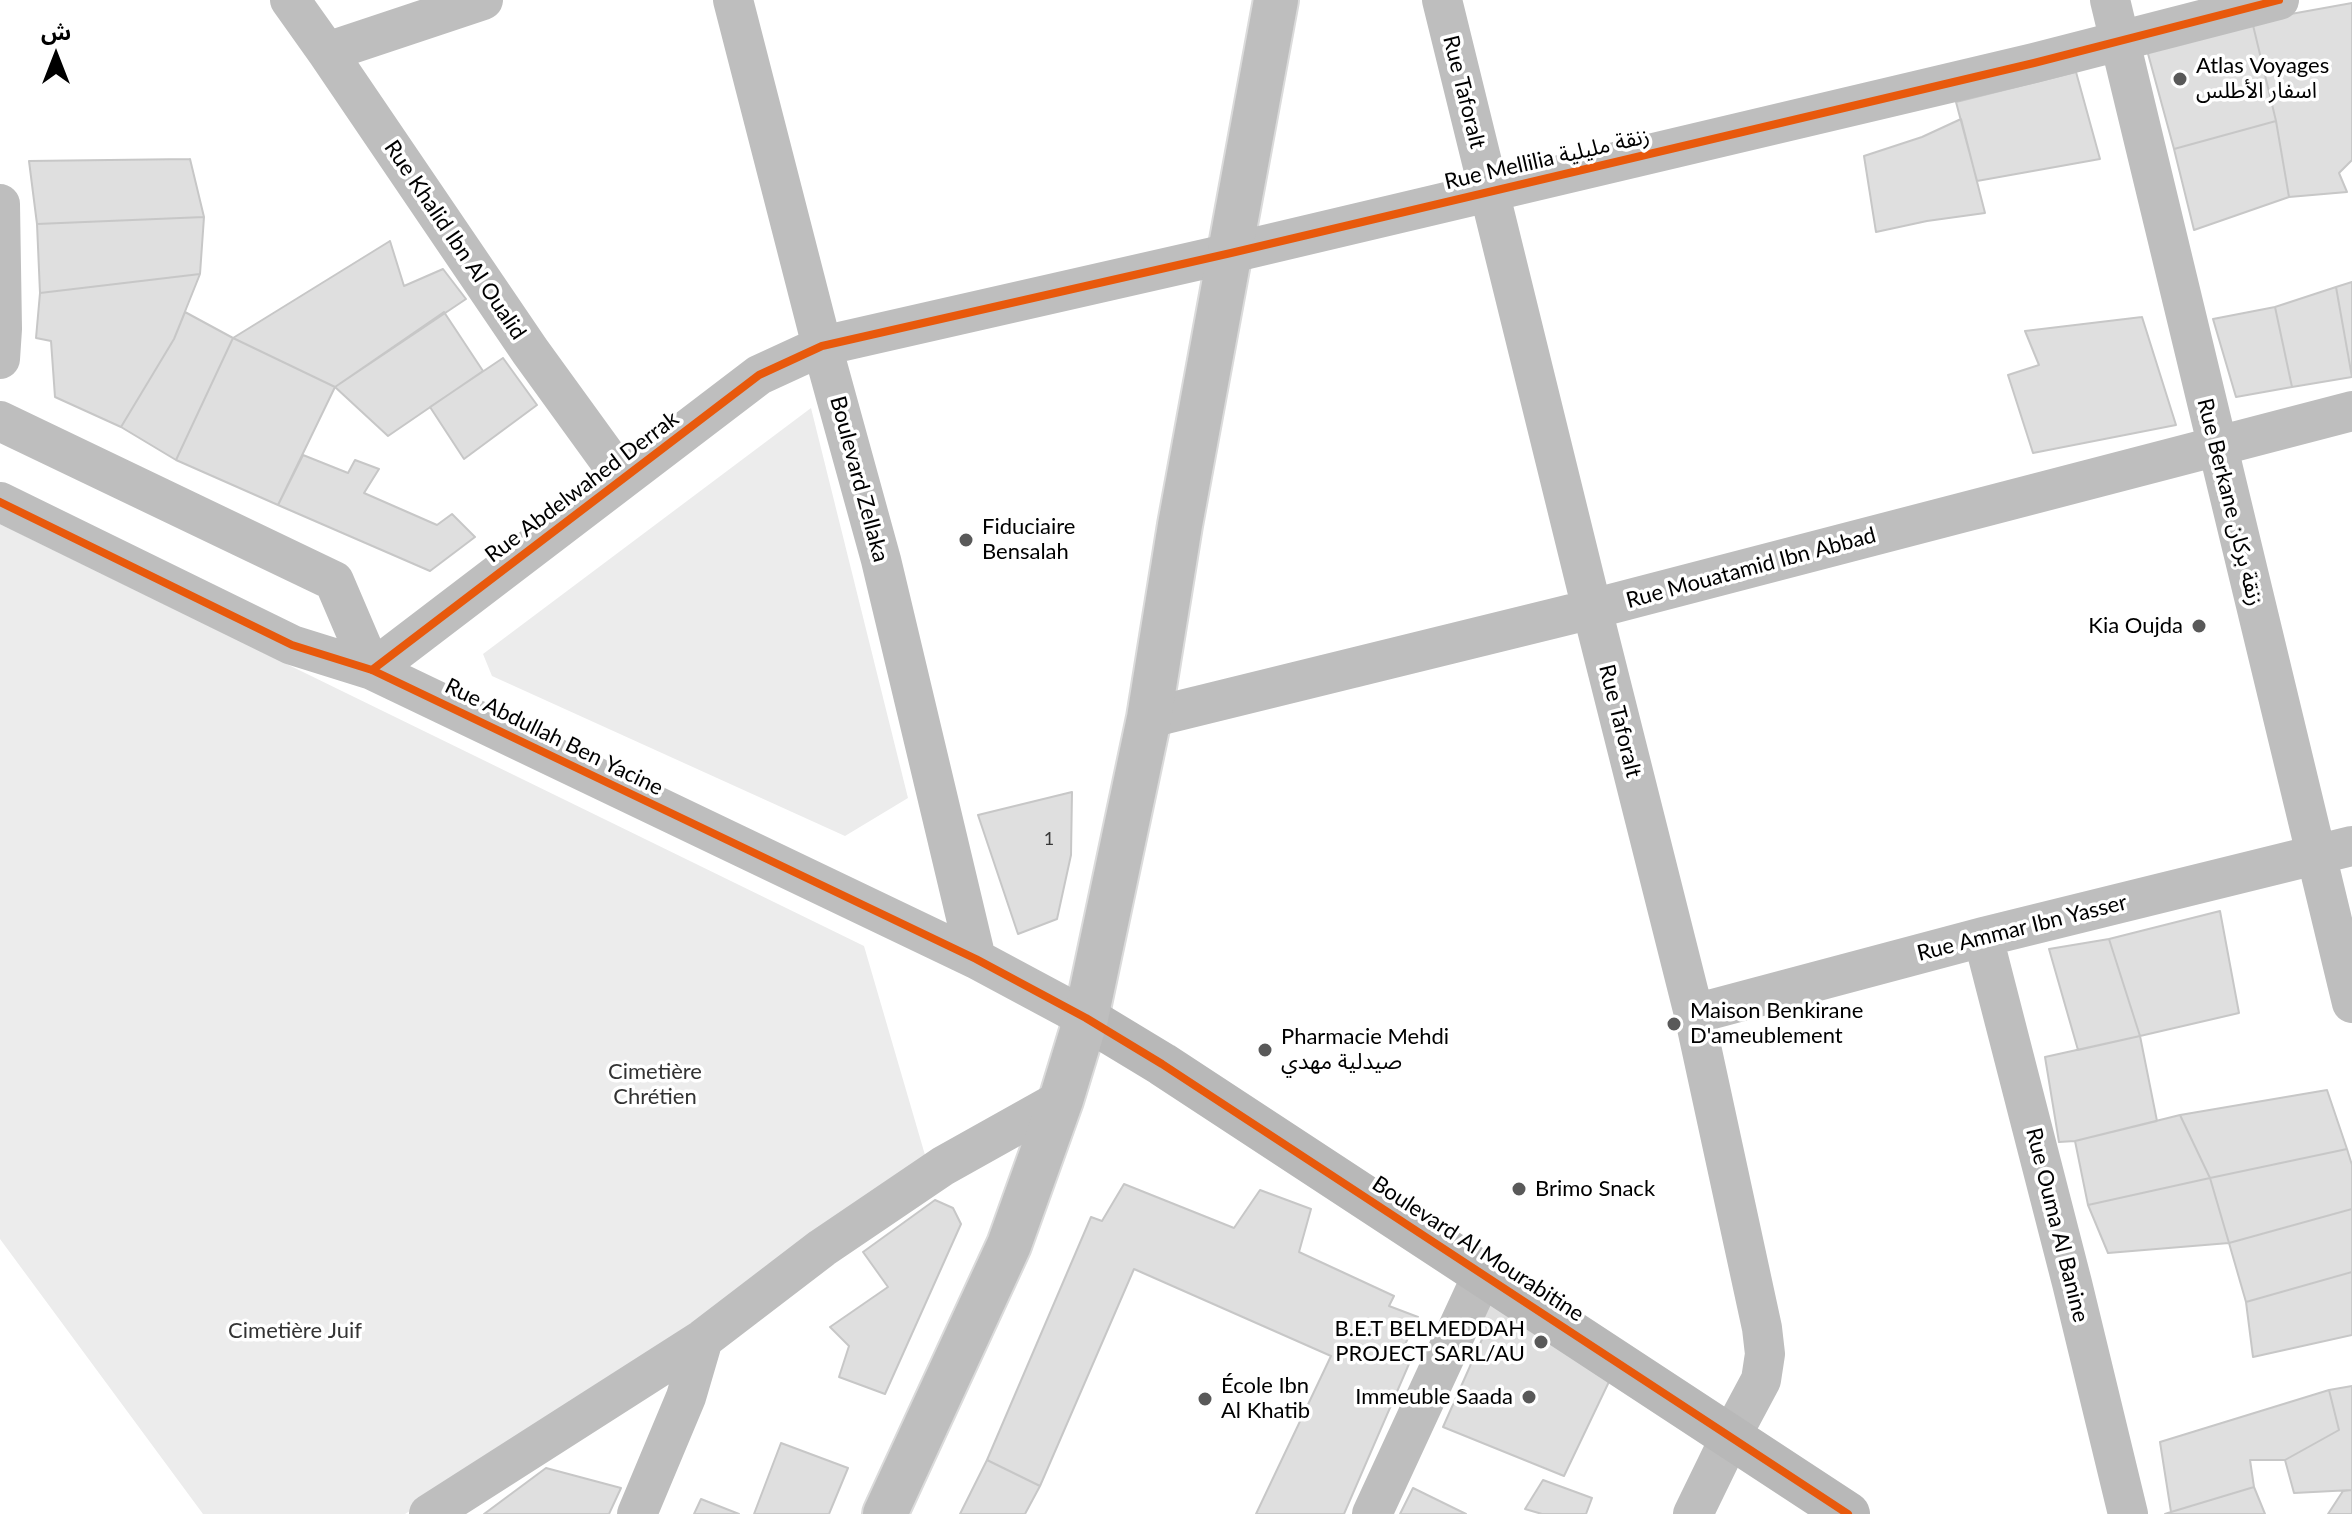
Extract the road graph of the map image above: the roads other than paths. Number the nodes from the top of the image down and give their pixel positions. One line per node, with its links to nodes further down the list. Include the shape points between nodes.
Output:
1 (290, 0): 9 (street, Rue Khalid Ibn Al Oualid)
2 (483, 0): 9 (street)
3 (733, 0): 13 (street, Boulevard Zellaka)
4 (1276, 0): 12 (main road)
5 (1442, 0): 10 (street, Rue Taforalt)
6 (2110, 0): 8 (street, Rue Berkane زنقة بركان)
7 (2279, 0): 8 (street, Rue Mellilia زنقة مليلية)
8 (2120, 39): 10 (street, Rue Mellilia زنقة مليلية); 17 (street, Rue Berkane زنقة بركان)
9 (327, 52): 18 (street, Rue Khalid Ibn Al Oualid)
10 (1488, 192): 12 (street, Rue Mellilia زنقة مليلية); 20 (street, Rue Taforalt)
11 (0, 204): 14 (street)
12 (1231, 253): 13 (street, Rue Mellilia زنقة مليلية); 22 (main road)
13 (822, 346): 18 (street, Rue Abdelwahed Derrak, via 759,375); 25 (street, Boulevard Zellaka, via 881,560)
14 (0, 359)
15 (2352, 411): 17 (street, Rue Mouatamid Ibn Abbad)
16 (0, 421): 21 (street, via 334,581)
17 (2217, 447): 20 (street, Rue Mouatamid Ibn Abbad); 23 (street, Rue Berkane زنقة بركان)
18 (622, 478): 21 (street, Rue Abdelwahed Derrak)
19 (0, 502): 21 (street, Rue Abdullah Ben Yacine, via 292,645)
20 (1592, 609): 22 (street, Rue Mouatamid Ibn Abbad); 27 (street, Rue Taforalt)
21 (372, 670): 25 (street, Rue Abdullah Ben Yacine)
22 (1149, 718): 28 (main road)
23 (2334, 851): 24 (street, Rue Ammar Ibn Yasser); 26 (street, Rue Berkane زنقة بركان)
24 (1983, 937): 27 (street, Rue Ammar Ibn Yasser); 39 (street, Rue Ouma Al Banine)
25 (976, 959): 28 (street, Rue Abdullah Ben Yacine)
26 (2352, 1003)
27 (1694, 1014): 32 (street, Rue Taforalt, via 1765,1354 1761,1380)
28 (1086, 1018): 29 (main road); 30 (street, Boulevard Al Mourabitine)
29 (1061, 1100): 31 (street, via 943,1166 822,1248); 35 (main road, via 1009,1245)
30 (1483, 1274): 32 (street, Boulevard Al Mourabitine); 36 (street)
31 (703, 1339): 33 (street); 34 (street, via 686,1397)
32 (1730, 1438): 37 (street, Rue Taforalt); 38 (street, Boulevard Al Mourabitine)
33 (429, 1514)
34 (637, 1514)
35 (885, 1514)
36 (1372, 1514)
37 (1693, 1514)
38 (1848, 1514)
39 (2128, 1514)

